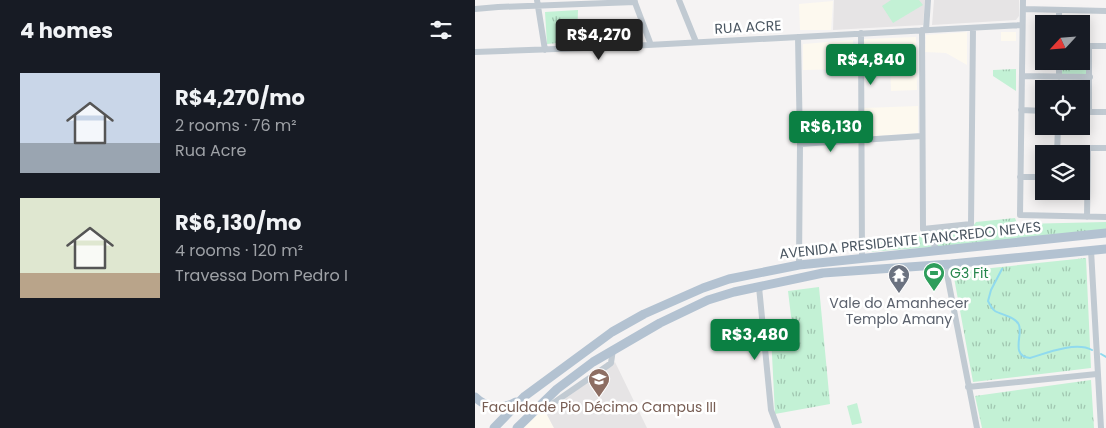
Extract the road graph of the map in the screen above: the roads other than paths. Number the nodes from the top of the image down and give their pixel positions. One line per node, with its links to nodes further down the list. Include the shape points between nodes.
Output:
1 (679, 0): 17 (street)
2 (928, 0): 14 (street)
3 (1023, 0): 7 (street)
4 (634, 1): 5 (street); 18 (street)
5 (538, 3): 6 (street); 21 (street)
6 (498, 4): 8 (street)
7 (1023, 9): 9 (street); 12 (street)
8 (475, 10)
9 (1059, 10): 10 (street); 11 (street)
10 (1106, 11)
11 (1059, 15)
12 (1021, 25): 13 (street, RUA ACRE); 25 (street)
13 (973, 28): 14 (street, RUA ACRE); 43 (street, via 971,224)
14 (924, 30): 15 (street, RUA ACRE); 33 (street)
15 (861, 33): 16 (street, RUA ACRE); 34 (street)
16 (798, 37): 17 (street, RUA ACRE); 35 (street)
17 (695, 42): 18 (street, RUA ACRE)
18 (651, 45): 21 (street, RUA ACRE)
19 (1090, 46): 20 (street)
20 (1106, 46)
21 (545, 50): 22 (street, RUA ACRE)
22 (475, 52)
23 (1059, 70): 26 (street)
24 (1090, 70): 27 (street)
25 (1022, 76): 26 (street); 29 (street)
26 (1059, 77): 27 (street)
27 (1090, 77): 28 (street)
28 (1090, 80)
29 (1021, 110): 30 (street); 38 (street)
30 (1035, 111)
31 (1090, 112): 32 (street)
32 (1106, 112)
33 (922, 136): 34 (street); 43 (street)
34 (861, 140): 35 (street); 48 (street)
35 (800, 144): 50 (street)
36 (1090, 148): 37 (street)
37 (1106, 148)
38 (1020, 177): 39 (street); 41 (street, via 1020,216)
39 (1035, 177)
40 (1086, 200): 41 (street)
41 (1087, 217): 42 (street)
42 (1106, 217)
43 (923, 229): 47 (street)
44 (1106, 233): 47 (main road, AVENIDA PRESIDENTE TANCREDO NEVES)
45 (1106, 249): 46 (main road, AVENIDA PRESIDENTE TANCREDO NEVES)
46 (1091, 250): 49 (main road, AVENIDA PRESIDENTE TANCREDO NEVES); 52 (street)
47 (936, 251): 48 (main road, AVENIDA PRESIDENTE TANCREDO NEVES); 49 (main road)
48 (862, 258): 50 (main road, AVENIDA PRESIDENTE TANCREDO NEVES)
49 (948, 264): 51 (main road, AVENIDA PRESIDENTE TANCREDO NEVES, via 823,273); 53 (street)
50 (799, 265): 55 (main road, AVENIDA PRESIDENTE TANCREDO NEVES, via 729,279 644,314 612,332)
51 (759, 287): 57 (main road, AVENIDA PRESIDENTE TANCREDO NEVES, via 709,300 652,327 593,362 544,401); 58 (street, via 771,410)
52 (1097, 374): 53 (street); 60 (street)
53 (968, 387): 59 (street)
54 (475, 396): 55 (main road, via 482,402 499,407 511,405)
55 (525, 396): 56 (main road, AVENIDA PRESIDENTE TANCREDO NEVES)
56 (494, 428)
57 (517, 428)
58 (778, 428)
59 (977, 428)
60 (1101, 428)

